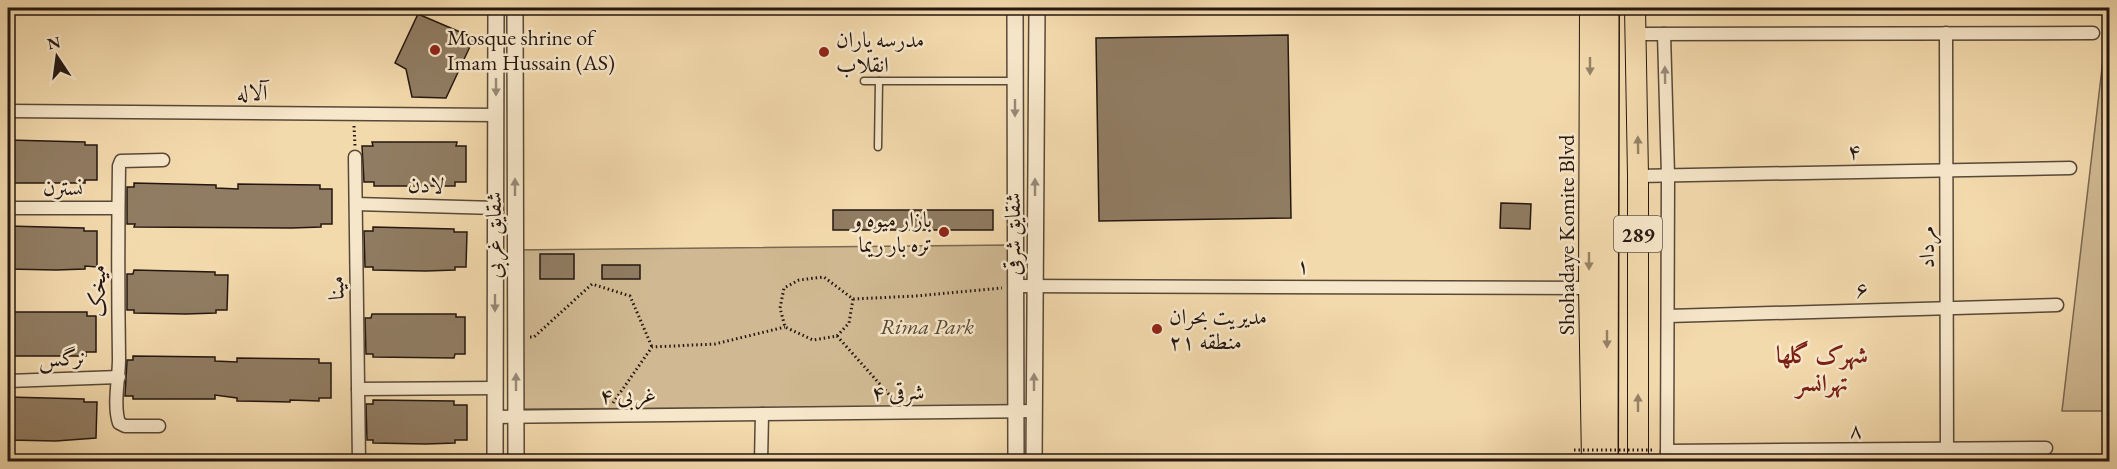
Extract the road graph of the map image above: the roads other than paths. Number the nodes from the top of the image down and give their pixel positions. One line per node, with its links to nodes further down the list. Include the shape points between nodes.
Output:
1 (496, 8): 12 (street, شقایق غربی)
2 (515, 8): 13 (street, شقایق غربی)
3 (1015, 8): 16 (street, شقایق شرقی)
4 (1037, 8): 30 (street, شقایق شرقی, one-way to 4)
5 (1590, 8): 32 (main road, Shohadaye Komite Blvd / 289, one-way to 32)
6 (1608, 8): 58 (highway, one-way to 58)
7 (1635, 8): 10 (main road, 289)
8 (1946, 33): 9 (street); 11 (street); 23 (street, مرداد)
9 (2093, 33)
10 (1635, 34): 11 (street); 25 (main road, 289, one-way to 10)
11 (1664, 34): 24 (street, one-way to 11)
12 (496, 44): 13 (street); 18 (street, شقایق غربی, one-way to 18)
13 (515, 44): 44 (street, شقایق غربی, one-way to 13)
14 (864, 81): 15 (lane)
15 (879, 81): 16 (lane); 19 (lane)
16 (1015, 81): 31 (street, شقایق شرقی, one-way to 31)
17 (8, 111): 18 (street, آلاله)
18 (496, 115): 29 (street, شقایق غربی)
19 (878, 147)
20 (355, 157): 26 (street, مینا)
21 (163, 160): 28 (street, میخک, via 121,161)
22 (2070, 168): 23 (street, ۴)
23 (1947, 171): 24 (street, ۴); 34 (street, مرداد)
24 (1668, 175): 25 (street, ۴); 35 (street)
25 (1638, 176): 48 (main road, 289, one-way to 25)
26 (356, 204): 29 (street, لادن); 39 (street, مینا)
27 (8, 208): 28 (street, نسترن)
28 (118, 208): 36 (street, میخک)
29 (496, 208): 38 (street, شقایق غربی, one-way to 38)
30 (1034, 285): 31 (street, ۱); 32 (street, ۱); 40 (street, شقایق شرقی, one-way to 30)
31 (1016, 286): 41 (street, شقایق شرقی)
32 (1589, 288): 57 (main road, Shohadaye Komite Blvd / 289)
33 (2057, 305): 34 (street, ۶)
34 (1947, 308): 35 (street, ۶); 47 (street, مرداد)
35 (1668, 316): 49 (street)
36 (119, 377): 37 (street, نرگس); 45 (street, میخک, via 119,423)
37 (8, 381)
38 (495, 388): 39 (street); 43 (street, شقایق غربی)
39 (358, 389): 51 (street, مینا)
40 (1034, 411): 41 (street, ۴ شرقی); 56 (street, شقایق شرقی)
41 (1016, 412): 42 (street, ۴ شرقی); 55 (street, شقایق شرقی)
42 (762, 414): 44 (street, ۴ غربی); 54 (street)
43 (495, 417): 44 (street, ۴ غربی); 52 (street, شقایق غربی)
44 (516, 417): 53 (street, شقایق غربی)
45 (159, 426)
46 (2046, 448): 47 (street, ۸)
47 (1947, 455): 49 (street, ۸)
48 (1646, 456)
49 (1667, 456)
50 (2109, 459): 59 (lane)
51 (359, 462)
52 (495, 462)
53 (516, 462)
54 (761, 462)
55 (1016, 462)
56 (1034, 462)
57 (1592, 462)
58 (1606, 462)
59 (2105, 462)

